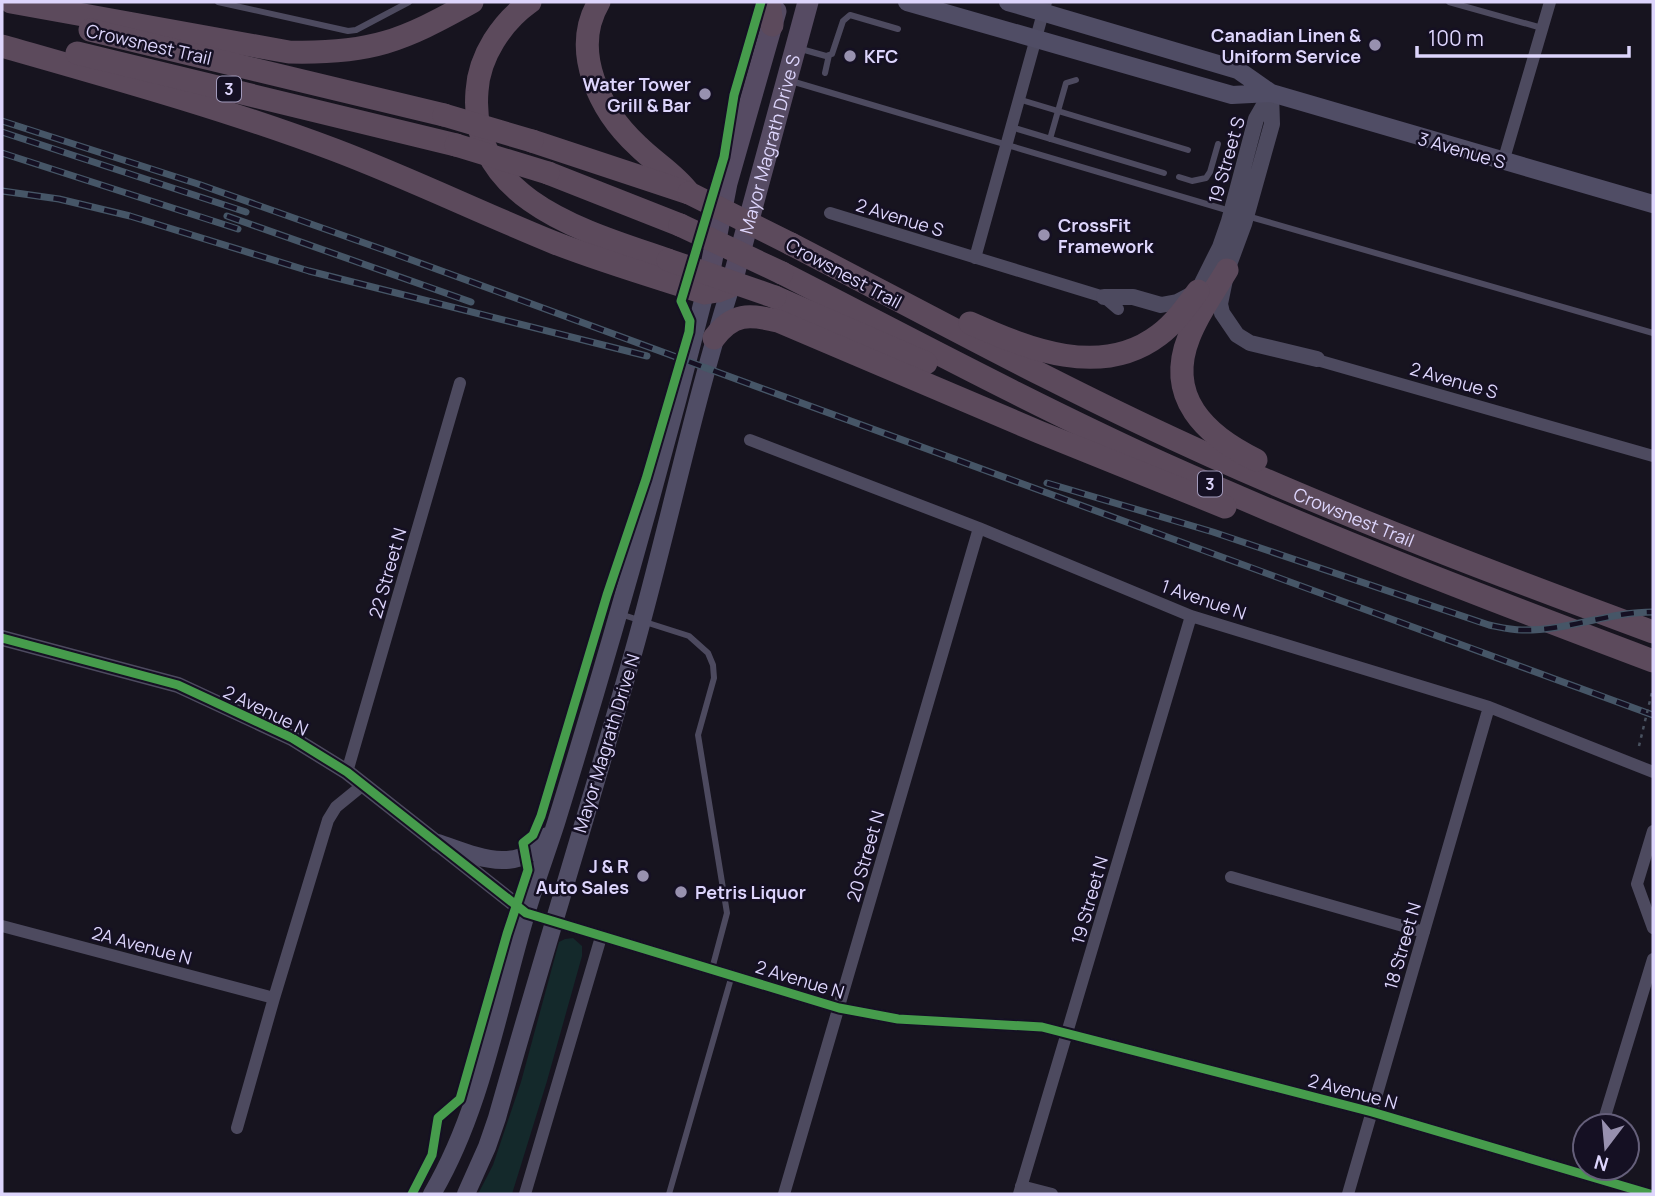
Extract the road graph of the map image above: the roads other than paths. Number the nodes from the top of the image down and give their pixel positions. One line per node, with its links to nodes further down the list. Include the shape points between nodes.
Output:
1 (11, 2): 4 (highway, via 289,52 331,53 393,41)
2 (218, 2): 3 (lane, via 348,31)
3 (409, 2)
4 (472, 2)
5 (530, 2): 57 (highway, bridge, via 518,10 486,55 475,106 490,157 519,193 542,210 596,236 775,297)
6 (600, 2): 38 (highway, via 589,26 586,48 608,112 622,131 677,177)
7 (769, 2): 16 (highway)
8 (778, 2): 16 (main road, Mayor Magrath Drive S)
9 (808, 2): 22 (main road, Mayor Magrath Drive S)
10 (907, 2): 20 (main road, 3 Avenue S)
11 (1008, 2): 14 (main road, 3 Avenue S)
12 (1449, 2): 18 (lane)
13 (1550, 2): 18 (street)
14 (1044, 7): 20 (street); 27 (main road, 3 Avenue S, via 1238,70)
15 (2, 9): 38 (highway, Crowsnest Trail / 3, bridge, via 444,115)
16 (772, 25): 47 (main road, Mayor Magrath Drive S, via 727,183)
17 (898, 29): 23 (lane, via 850,15)
18 (1542, 29): 35 (street)
19 (2, 36): 57 (highway, Crowsnest Trail / 3, bridge, via 456,145 548,173 680,225 782,272)
20 (1035, 38): 27 (main road, 3 Avenue S, via 1232,95); 28 (street)
21 (2, 46): 47 (highway, via 278,129 556,243)
22 (795, 47): 23 (lane); 25 (main road, Mayor Magrath Drive S)
23 (829, 55): 24 (lane)
24 (825, 73)
25 (786, 79): 33 (lane); 45 (main road, Mayor Magrath Drive S)
26 (1076, 80): 29 (lane, via 1066,83)
27 (1270, 93): 35 (main road, 3 Avenue S); 41 (street, 19 Street S, via 1256,119)
28 (1018, 99): 29 (lane); 30 (street)
29 (1058, 111): 31 (lane); 34 (lane)
30 (1011, 127): 31 (lane); 33 (street)
31 (1050, 138): 36 (lane)
32 (1218, 144): 37 (lane, via 1206,178 1192,181)
33 (1006, 146): 41 (lane); 43 (street)
34 (1188, 150)
35 (1503, 162): 39 (main road, 3 Avenue S)
36 (1164, 173)
37 (1179, 177)
38 (689, 193): 42 (highway, Crowsnest Trail / 3, bridge)
39 (1653, 204)
40 (830, 213): 43 (street, 2 Avenue S)
41 (1239, 214): 44 (street, 19 Street S); 46 (street, 19 Street S); 50 (lane)
42 (800, 249): 46 (highway, via 1017,344 1077,358 1110,356 1145,344 1171,324); 59 (highway, Crowsnest Trail / 3, via 973,341 1212,457)
43 (975, 258): 48 (street, 2 Avenue S)
44 (1227, 270): 53 (street, 19 Street S, via 1220,303 1237,335 1250,343); 59 (highway, via 1195,322 1182,363 1180,377 1197,417 1229,447)
45 (731, 286): 47 (highway); 51 (main road, Mayor Magrath Drive N)
46 (1198, 291): 48 (street, via 1161,305 1133,297)
47 (705, 293): 61 (main road, Mayor Magrath Drive N)
48 (1104, 297): 49 (street, 2 Avenue S)
49 (1118, 309)
50 (1653, 333)
51 (714, 338): 60 (highway, via 738,318 778,321 1230,509 1350,555); 63 (main road, Mayor Magrath Drive N)
52 (1242, 349): 53 (street, 2 Avenue S)
53 (1317, 359): 56 (street, 2 Avenue S)
54 (460, 383): 68 (street, 22 Street N)
55 (750, 440): 58 (street, 1 Avenue N)
56 (1653, 456)
57 (1164, 464): 60 (highway, Crowsnest Trail / 3)
58 (979, 528): 62 (street, 1 Avenue N); 85 (street, 20 Street N)
59 (1486, 570): 64 (highway, Crowsnest Trail / 3)
60 (1472, 593): 66 (highway, Crowsnest Trail / 3)
61 (617, 613): 63 (lane); 71 (main road, Mayor Magrath Drive N)
62 (1191, 616): 67 (street, 1 Avenue N); 86 (street, 19 Street N)
63 (642, 621): 76 (main road, Mayor Magrath Drive N); 82 (lane, via 689,636 708,653 713,665 714,678 698,735 727,913)
64 (1653, 632)
65 (2, 638): 68 (street, 2 Avenue N, via 178,685 292,738)
66 (1653, 660)
67 (1489, 707): 69 (street, 1 Avenue N); 79 (street, 18 Street N)
68 (347, 772): 70 (street, 2 Avenue N)
69 (1653, 772)
70 (363, 785): 73 (street, 2 Avenue N); 84 (street, via 336,807 328,820)
71 (555, 825): 73 (main road, via 533,853 506,861); 75 (main road, Mayor Magrath Drive N)
72 (1653, 831): 78 (street, via 1637,884)
73 (438, 843): 75 (street, 2 Avenue N)
74 (1231, 877): 79 (street)
75 (526, 913): 76 (street, 2 Avenue N); 93 (main road, Mayor Magrath Drive N, via 473,1103)
76 (553, 920): 80 (street, 2 Avenue N); 94 (main road, Mayor Magrath Drive N, via 497,1118)
77 (2, 926): 84 (street, 2A Avenue N)
78 (1653, 928)
79 (1424, 932): 87 (street, 18 Street N)
80 (601, 937): 82 (street, 2 Avenue N); 95 (street)
81 (1653, 959): 88 (street)
82 (712, 969): 83 (street, 2 Avenue N)
83 (732, 975): 85 (street, 2 Avenue N); 96 (lane)
84 (274, 998): 89 (street)
85 (839, 1008): 86 (street, 2 Avenue N, via 898,1019 1042,1027); 97 (street, 20 Street N)
86 (1069, 1033): 87 (street, 2 Avenue N); 92 (street, 19 Street N)
87 (1372, 1112): 90 (street, 2 Avenue N); 99 (street, 18 Street N)
88 (1606, 1112)
89 (237, 1128)
90 (1571, 1167)
91 (1616, 1182): 100 (street, 2 Avenue N)
92 (1020, 1190): 98 (street)
93 (432, 1194)
94 (466, 1194)
95 (525, 1194)
96 (669, 1194)
97 (784, 1194)
98 (1052, 1194)
99 (1348, 1194)
100 (1650, 1194)

